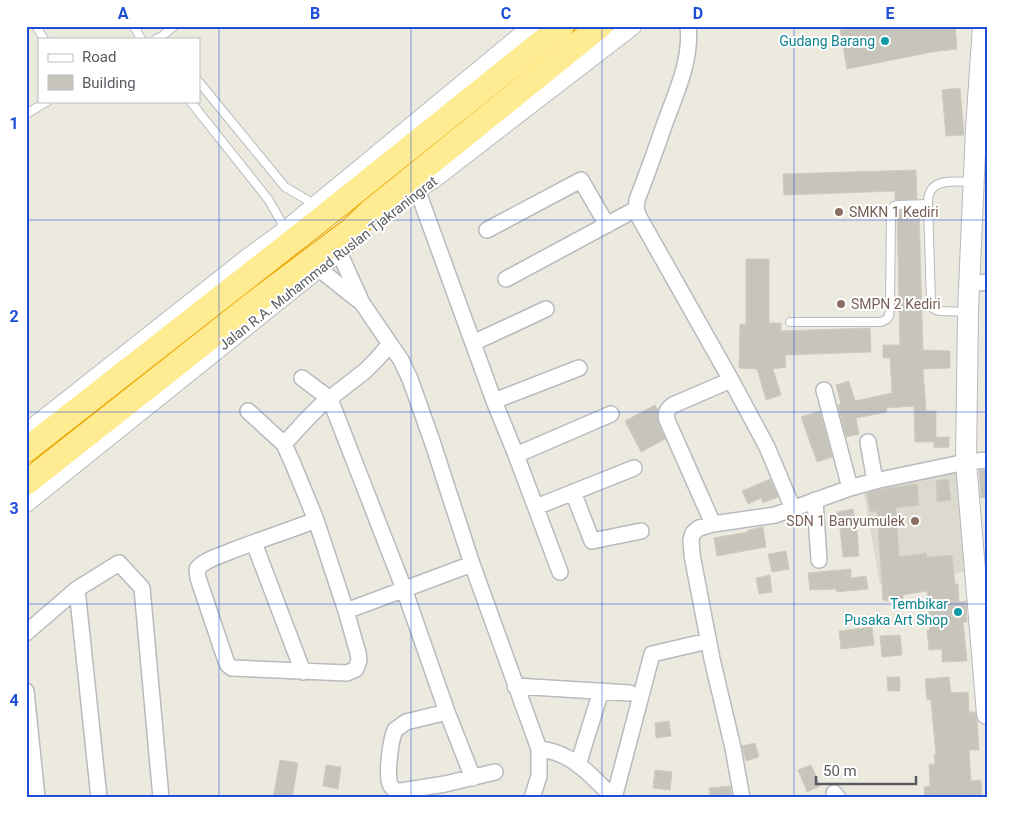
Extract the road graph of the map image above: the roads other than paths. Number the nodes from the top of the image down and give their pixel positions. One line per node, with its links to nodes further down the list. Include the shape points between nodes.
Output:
1 (36, 26): 10 (lane)
2 (134, 26): 11 (lane)
3 (174, 26): 12 (lane)
4 (533, 26): 18 (street)
5 (562, 26): 21 (highway)
6 (600, 26): 24 (highway, Jalan R.A. Muhammad Ruslan Tjakraningrat)
7 (632, 26): 20 (street, Jalan R.A. Muhammad Ruslan Tjakraningrat)
8 (688, 26): 23 (street, via 685,64)
9 (983, 26): 17 (main road)
10 (43, 38)
11 (140, 38)
12 (160, 38)
13 (200, 83): 25 (lane, via 285,187)
14 (46, 102): 16 (lane)
15 (191, 102): 27 (lane, via 268,199)
16 (26, 114)
17 (982, 129): 19 (main road)
18 (382, 150): 21 (highway); 25 (street)
19 (978, 179): 22 (lane, via 940,184 931,190); 33 (main road)
20 (414, 191): 24 (highway); 30 (street, Jalan R.A. Muhammad Ruslan Tjakraningrat); 38 (street)
21 (353, 192): 25 (highway)
22 (928, 204): 36 (lane, via 932,306 936,310); 37 (lane, via 898,205 891,210 890,307 887,320)
23 (636, 209): 26 (street); 42 (street)
24 (372, 210): 29 (highway, Jalan R.A. Muhammad Ruslan Tjakraningrat)
25 (318, 212): 27 (highway); 51 (highway)
26 (607, 225): 28 (street, via 581,180); 32 (street)
27 (286, 230): 48 (street)
28 (487, 230)
29 (350, 231): 30 (highway); 57 (highway, Jalan R.A. Muhammad Ruslan Tjakraningrat)
30 (339, 252): 31 (street, Jalan R.A. Muhammad Ruslan Tjakraningrat); 34 (street)
31 (319, 269): 34 (street); 61 (street, Jalan R.A. Muhammad Ruslan Tjakraningrat)
32 (506, 279)
33 (978, 283): 36 (main road)
34 (362, 303): 39 (street)
35 (546, 309): 38 (street)
36 (968, 312): 54 (main road)
37 (790, 322)
38 (473, 343): 45 (street)
39 (390, 344): 44 (street, via 365,371); 69 (street, via 402,360 412,386)
40 (579, 368): 45 (street)
41 (302, 378): 44 (street)
42 (731, 380): 63 (street, via 767,448); 65 (street, via 673,405 666,414)
43 (824, 390): 58 (street)
44 (330, 399): 50 (street); 72 (street)
45 (494, 400): 52 (street)
46 (248, 411): 50 (street)
47 (611, 414): 52 (street)
48 (26, 433)
49 (868, 442): 56 (street)
50 (284, 444): 64 (street)
51 (26, 450)
52 (516, 455): 62 (street)
53 (987, 460): 54 (street)
54 (966, 462): 56 (street); 81 (main road)
55 (634, 468): 59 (street)
56 (875, 481): 58 (street)
57 (26, 482)
58 (850, 488): 60 (street)
59 (573, 492): 62 (street); 66 (street, via 592,541)
60 (815, 500): 63 (street); 68 (street)
61 (26, 503)
62 (536, 507): 70 (street)
63 (793, 509): 65 (street, via 767,517)
64 (316, 520): 67 (street); 73 (street)
65 (713, 524): 75 (street, via 696,530 691,540)
66 (641, 531)
67 (254, 543): 76 (street); 76 (street, via 209,560 197,569 226,661 236,669)
68 (819, 560)
69 (472, 564): 72 (street); 77 (street)
70 (560, 572)
71 (77, 589): 74 (street); 88 (street); 89 (street, via 119,564 142,588)
72 (404, 589): 73 (street); 82 (street)
73 (346, 611): 76 (street, via 358,653 358,667 347,673)
74 (26, 633)
75 (708, 640): 91 (street, via 652,654); 92 (street)
76 (303, 672)
77 (515, 686): 79 (street); 83 (street)
78 (26, 690): 87 (street)
79 (602, 691): 80 (street); 84 (street)
80 (630, 693)
81 (986, 706)
82 (447, 712): 86 (street); 86 (street, via 406,722 395,730 388,775 390,784 401,791)
83 (539, 749): 84 (street, via 558,753); 90 (street, via 539,776)
84 (578, 765): 91 (street)
85 (495, 772): 86 (street)
86 (473, 778)
87 (37, 798)
88 (99, 798)
89 (160, 798)
90 (532, 798)
91 (614, 798)
92 (742, 798)

